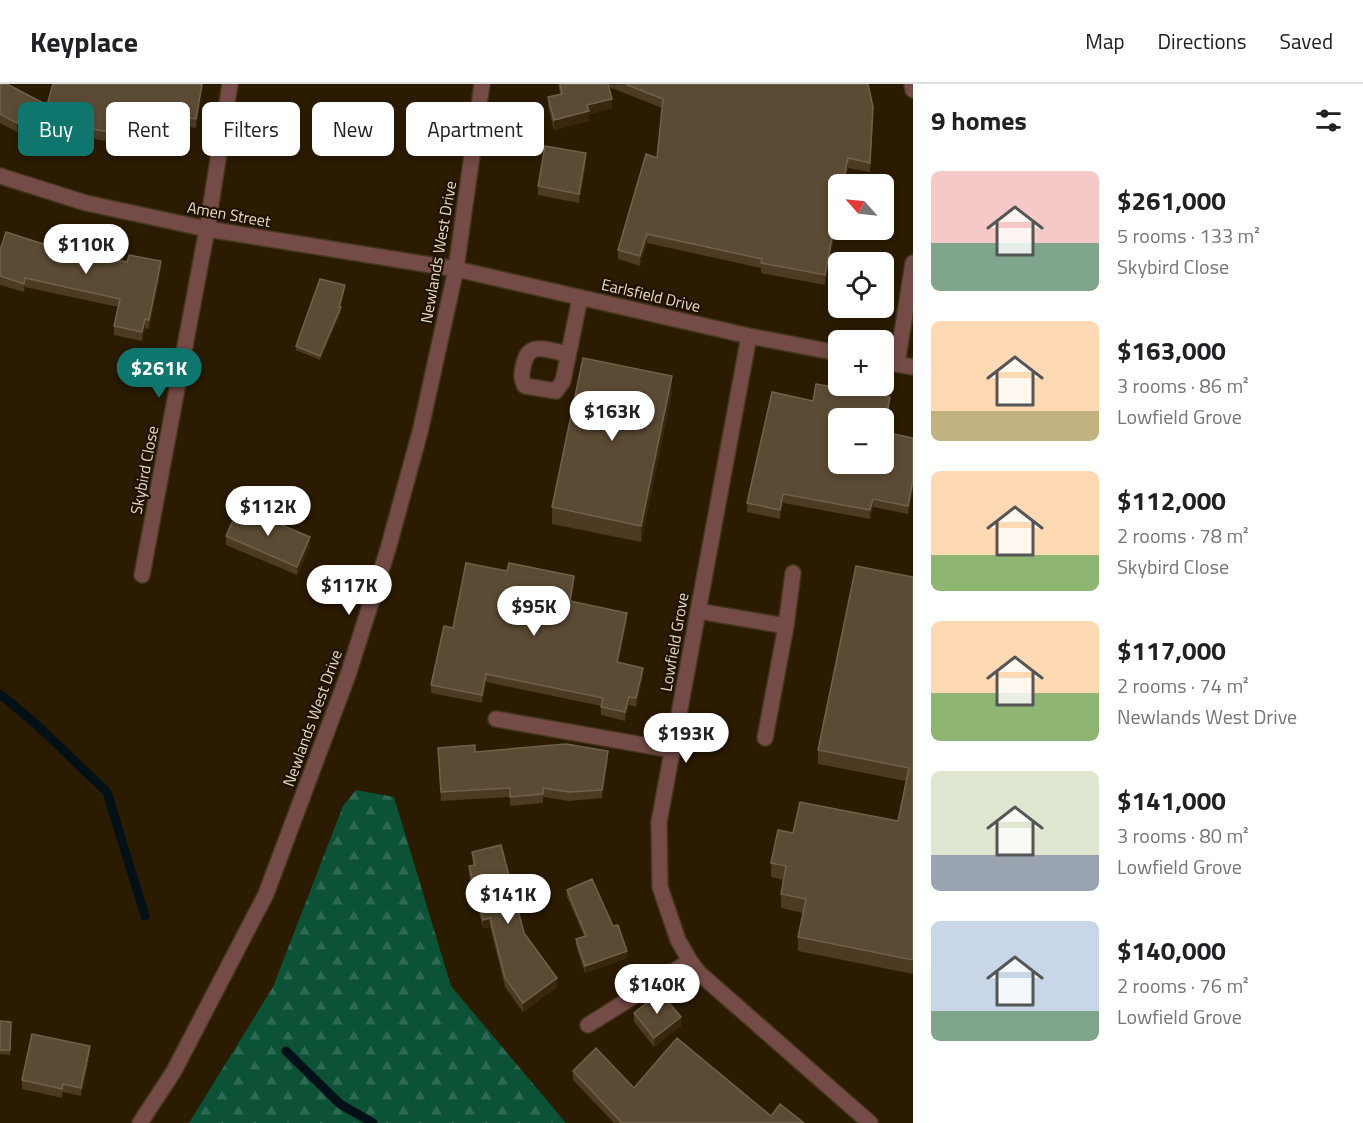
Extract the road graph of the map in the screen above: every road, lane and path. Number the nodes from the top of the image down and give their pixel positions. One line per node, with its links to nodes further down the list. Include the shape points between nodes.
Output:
1 (230, 84): 6 (street, Skybird Close)
2 (482, 84): 8 (street, Newlands West Drive)
3 (912, 84): 4 (street)
4 (913, 90)
5 (0, 176): 6 (street, Amen Street, via 86,203)
6 (207, 229): 8 (street, Amen Street); 17 (street, Skybird Close)
7 (913, 262): 11 (street)
8 (456, 269): 9 (street, Earlsfield Drive); 25 (street, Newlands West Drive, via 420,432 348,675 266,894 174,1071)
9 (580, 298): 10 (street, Earlsfield Drive); 13 (street)
10 (748, 336): 12 (street, Earlsfield Drive); 18 (street, Lowfield Grove)
11 (894, 345)
12 (828, 351)
13 (568, 354)
14 (894, 364): 15 (street)
15 (913, 367)
16 (793, 573): 19 (street)
17 (142, 575)
18 (698, 611): 19 (street); 22 (street, Lowfield Grove)
19 (786, 626): 21 (street)
20 (496, 719): 22 (street)
21 (765, 738)
22 (672, 750): 23 (street, Lowfield Grove, via 659,822 660,887 678,940)
23 (690, 961): 24 (street); 26 (street, Lowfield Grove)
24 (588, 1025)
25 (140, 1123)
26 (870, 1123)

